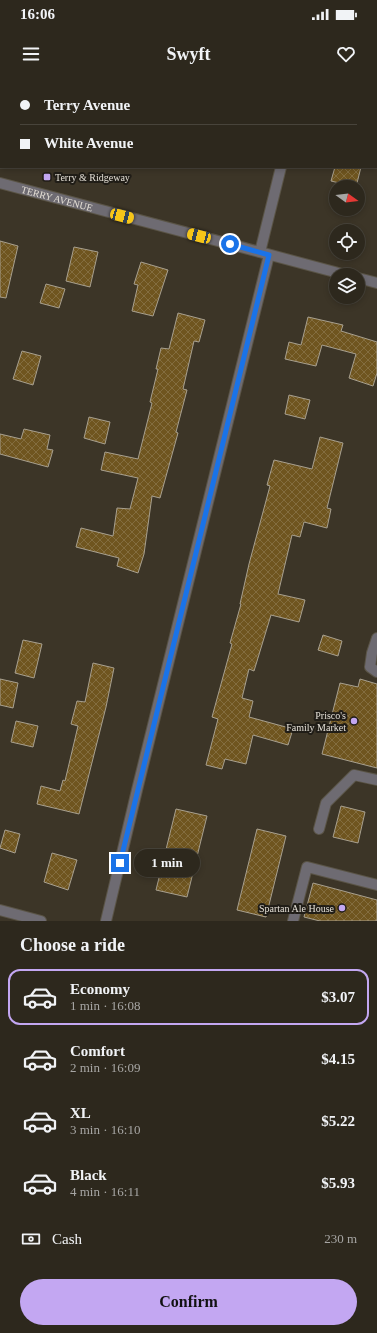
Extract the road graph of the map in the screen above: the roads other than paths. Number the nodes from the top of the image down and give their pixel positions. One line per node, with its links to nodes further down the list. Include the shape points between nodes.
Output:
1 (281, 168): 3 (street)
2 (0, 183): 3 (street, TERRY AVENUE)
3 (265, 254): 4 (street, TERRY AVENUE); 14 (street)
4 (329, 271)
5 (365, 280): 6 (street)
6 (377, 283)
7 (377, 638): 8 (street, via 370,667)
8 (377, 672)
9 (377, 780): 10 (street, via 354,775 326,803)
10 (319, 829)
11 (377, 885): 15 (street, via 307,867)
12 (0, 910): 13 (street)
13 (41, 921)
14 (106, 921)
15 (293, 921)

